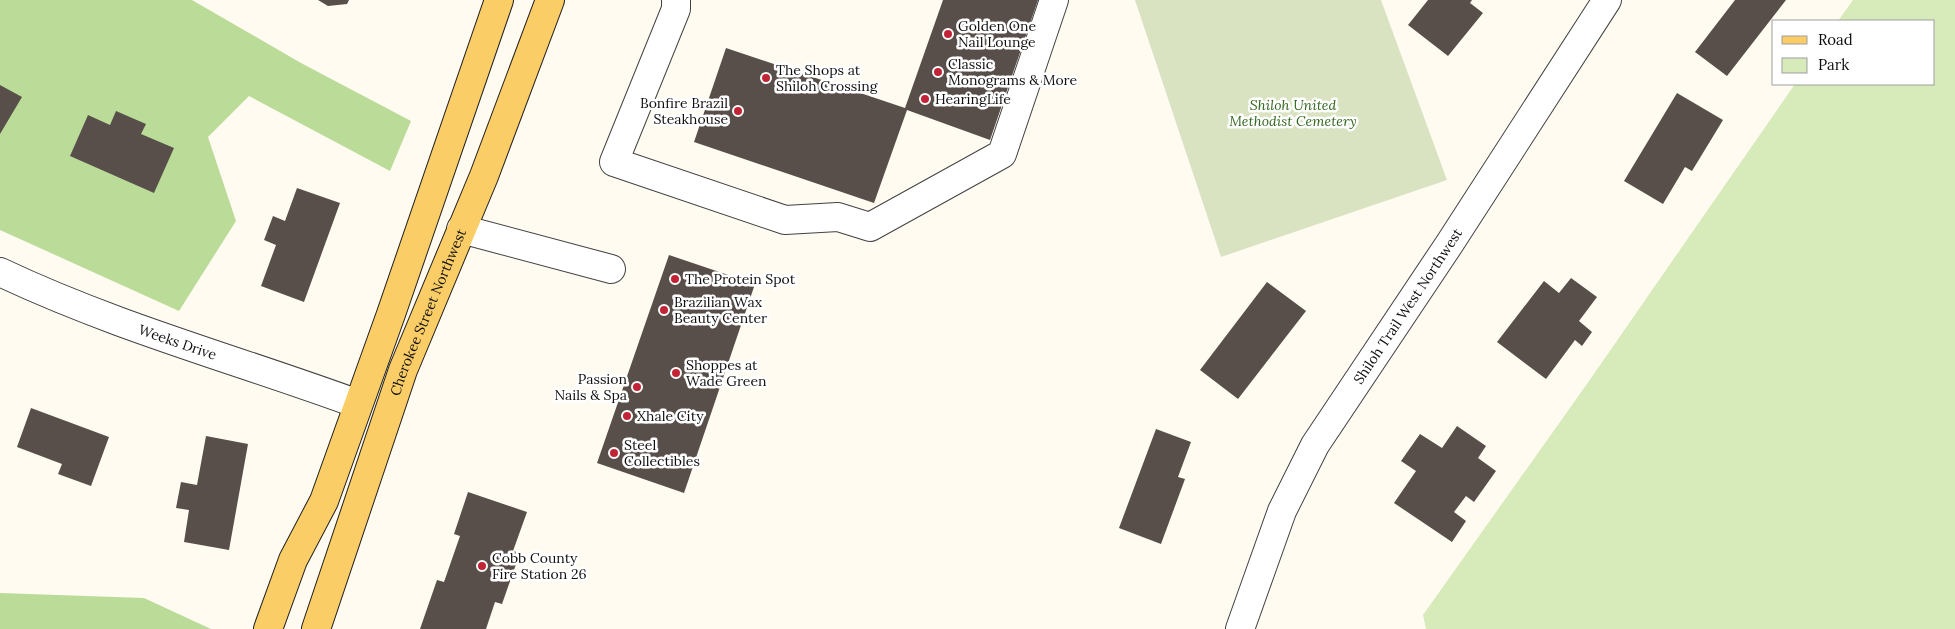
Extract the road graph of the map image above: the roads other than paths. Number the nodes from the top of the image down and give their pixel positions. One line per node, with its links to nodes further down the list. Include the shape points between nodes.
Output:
1 (499, 0): 9 (main road)
2 (550, 0): 6 (main road, Cherokee Street Northwest)
3 (676, 0): 4 (street, via 676,10 614,162 785,220 838,217 870,227 1002,154)
4 (1054, 0)
5 (1607, 0): 12 (street, Shiloh Trail West Northwest, via 1315,445 1282,511)
6 (461, 229): 7 (street); 11 (main road, Cherokee Street Northwest, via 403,370)
7 (611, 269)
8 (0, 272): 9 (street, Weeks Drive, via 140,330)
9 (358, 404): 10 (main road, via 324,500 293,560)
10 (268, 629)
11 (316, 629)
12 (1240, 629)

